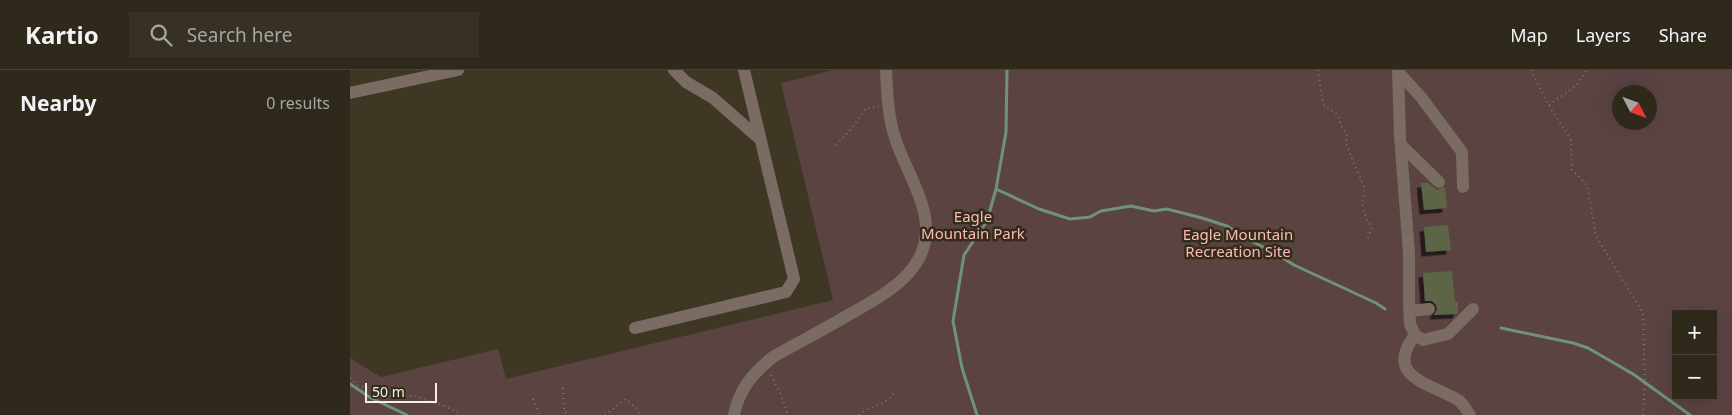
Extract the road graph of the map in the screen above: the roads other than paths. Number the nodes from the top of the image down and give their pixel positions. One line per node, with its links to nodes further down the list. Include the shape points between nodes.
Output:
1 (458, 70): 6 (lane)
2 (674, 70): 7 (lane, via 686,82 714,98)
3 (744, 70): 7 (lane)
4 (886, 70): 16 (lane, via 895,139 924,213 926,231 919,258 890,291 764,365 745,385)
5 (1398, 71): 8 (lane); 10 (lane, via 1462,152)
6 (350, 93)
7 (761, 140): 14 (lane, via 794,279 786,292)
8 (1401, 145): 9 (lane); 13 (lane, via 1409,253)
9 (1439, 182)
10 (1463, 186)
11 (1429, 309): 13 (lane)
12 (1473, 309): 15 (lane, via 1448,334 1423,340)
13 (1409, 310): 15 (lane)
14 (635, 328)
15 (1415, 335): 17 (lane, via 1403,357 1407,370 1416,380 1460,401)
16 (734, 415)
17 (1470, 415)

